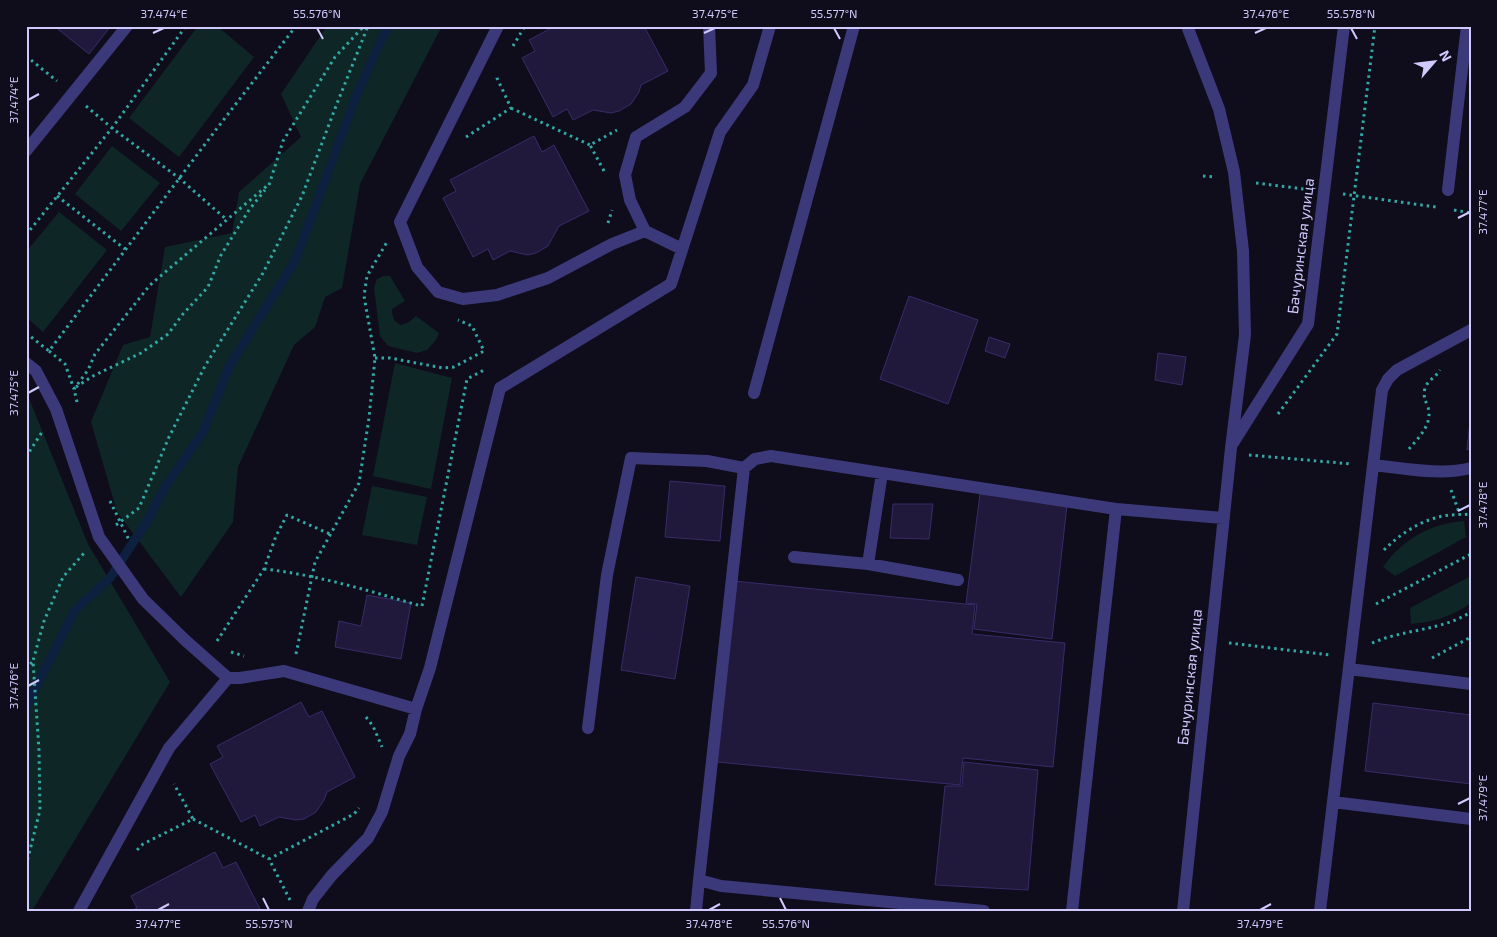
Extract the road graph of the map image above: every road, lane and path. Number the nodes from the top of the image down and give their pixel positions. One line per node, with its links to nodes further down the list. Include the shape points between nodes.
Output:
1 (127, 26): 17 (street)
2 (186, 26): 20 (path)
3 (296, 26): 24 (path)
4 (366, 26): 26 (path, via 335,57 283,141); 61 (path, via 302,196 263,273 205,366 169,437 139,508)
5 (498, 26): 32 (street)
6 (525, 26): 14 (path)
7 (709, 26): 34 (street, via 711,73 685,107 636,138 625,175 630,200)
8 (770, 26): 36 (street, via 753,85 720,132)
9 (854, 26): 47 (street)
10 (1187, 26): 50 (street, Бачуринская улица, via 1219,109 1234,172 1244,251 1245,335)
11 (1344, 26): 50 (street, Бачуринская улица, via 1308,324)
12 (1375, 26): 28 (path)
13 (1467, 26): 27 (street)
14 (512, 48)
15 (26, 56): 17 (path)
16 (498, 69): 18 (path, via 497,78)
17 (71, 94): 20 (path); 23 (street)
18 (511, 108): 21 (path); 22 (path)
19 (624, 126): 22 (path)
20 (112, 128): 24 (path); 29 (path)
21 (462, 139)
22 (590, 145): 25 (path)
23 (26, 151)
24 (179, 178): 31 (path); 37 (path)
25 (608, 178)
26 (269, 184): 31 (path); 46 (path, via 221,255 208,286 168,334 141,353)
27 (1448, 190)
28 (1354, 195)
29 (57, 196): 35 (path); 37 (path)
30 (612, 206): 33 (path)
31 (228, 220): 46 (path, via 150,285 95,354)
32 (400, 222): 34 (street, via 417,267 438,292 462,300 497,295 548,278 612,244); 43 (path, via 367,276 364,296)
33 (608, 223)
34 (645, 231): 36 (street)
35 (26, 235)
36 (682, 249): 72 (street, via 671,284 500,388)
37 (125, 250): 40 (path, via 49,351)
38 (454, 318): 43 (path, via 472,326 484,351 454,367 443,368)
39 (1471, 330): 41 (street)
40 (26, 332)
41 (1447, 343): 52 (street, via 1397,370 1385,384); 53 (path, via 1440,371 1428,382 1425,390 1429,417 1426,426)
42 (48, 350): 46 (path, via 65,364)
43 (375, 358): 62 (path, via 370,418 358,483)
44 (26, 363): 49 (street, via 36,371)
45 (486, 369): 71 (path, via 467,380)
46 (74, 388): 48 (path); 49 (path, via 63,395)
47 (754, 392)
48 (78, 406)
49 (56, 409): 63 (street)
50 (1231, 448): 60 (street, Бачуринская улица)
51 (1247, 455): 52 (path)
52 (1373, 465): 53 (street); 74 (street)
53 (1395, 467): 55 (street, via 1443,471)
54 (744, 468): 56 (street, via 755,459 771,456); 91 (street, via 707,461 631,458 607,576); 101 (street)
55 (1471, 468)
56 (882, 473): 58 (street); 68 (street)
57 (109, 497): 61 (path)
58 (1116, 509): 60 (street); 107 (street)
59 (1471, 514): 65 (path, via 1438,517 1421,524 1391,542)
60 (1223, 518): 108 (street, Бачуринская улица)
61 (120, 523): 63 (path); 64 (path)
62 (330, 534): 69 (path, via 287,515); 80 (path, via 315,562)
63 (99, 537): 83 (path, via 63,577 44,621); 87 (street, via 143,599)
64 (130, 542)
65 (1379, 554)
66 (1471, 554): 74 (path)
67 (794, 557): 68 (street)
68 (868, 564): 70 (street)
69 (264, 569): 71 (path, via 343,584); 77 (path)
70 (958, 580)
71 (422, 606): 72 (path)
72 (444, 612): 89 (street)
73 (1471, 612): 84 (path, via 1448,623 1385,638 1371,644)
74 (1356, 614): 84 (street)
75 (209, 636): 77 (path)
76 (1471, 637): 82 (path)
77 (216, 642): 81 (path)
78 (1226, 643): 84 (path)
79 (289, 652): 80 (path)
80 (297, 652): 86 (path)
81 (247, 657)
82 (1431, 658)
83 (33, 661): 85 (path); 100 (path, via 40,810)
84 (1350, 663): 88 (street); 94 (street)
85 (26, 669)
86 (284, 671): 87 (street); 89 (street)
87 (228, 678): 103 (street, via 168,748)
88 (1471, 684)
89 (416, 709): 104 (street, via 382,812 368,838 332,874)
90 (365, 715): 92 (path, via 382,746)
91 (588, 728)
92 (381, 755)
93 (173, 781): 96 (path)
94 (1333, 802): 97 (street); 109 (street)
95 (360, 806): 99 (path, via 354,814)
96 (192, 819): 98 (path, via 143,844); 99 (path)
97 (1471, 819)
98 (133, 854)
99 (269, 859): 102 (path)
100 (26, 866)
101 (699, 880): 105 (street); 106 (street, via 722,886)
102 (292, 903)
103 (79, 911)
104 (308, 911)
105 (696, 911)
106 (984, 911)
107 (1072, 911)
108 (1183, 911)
109 (1320, 911)

